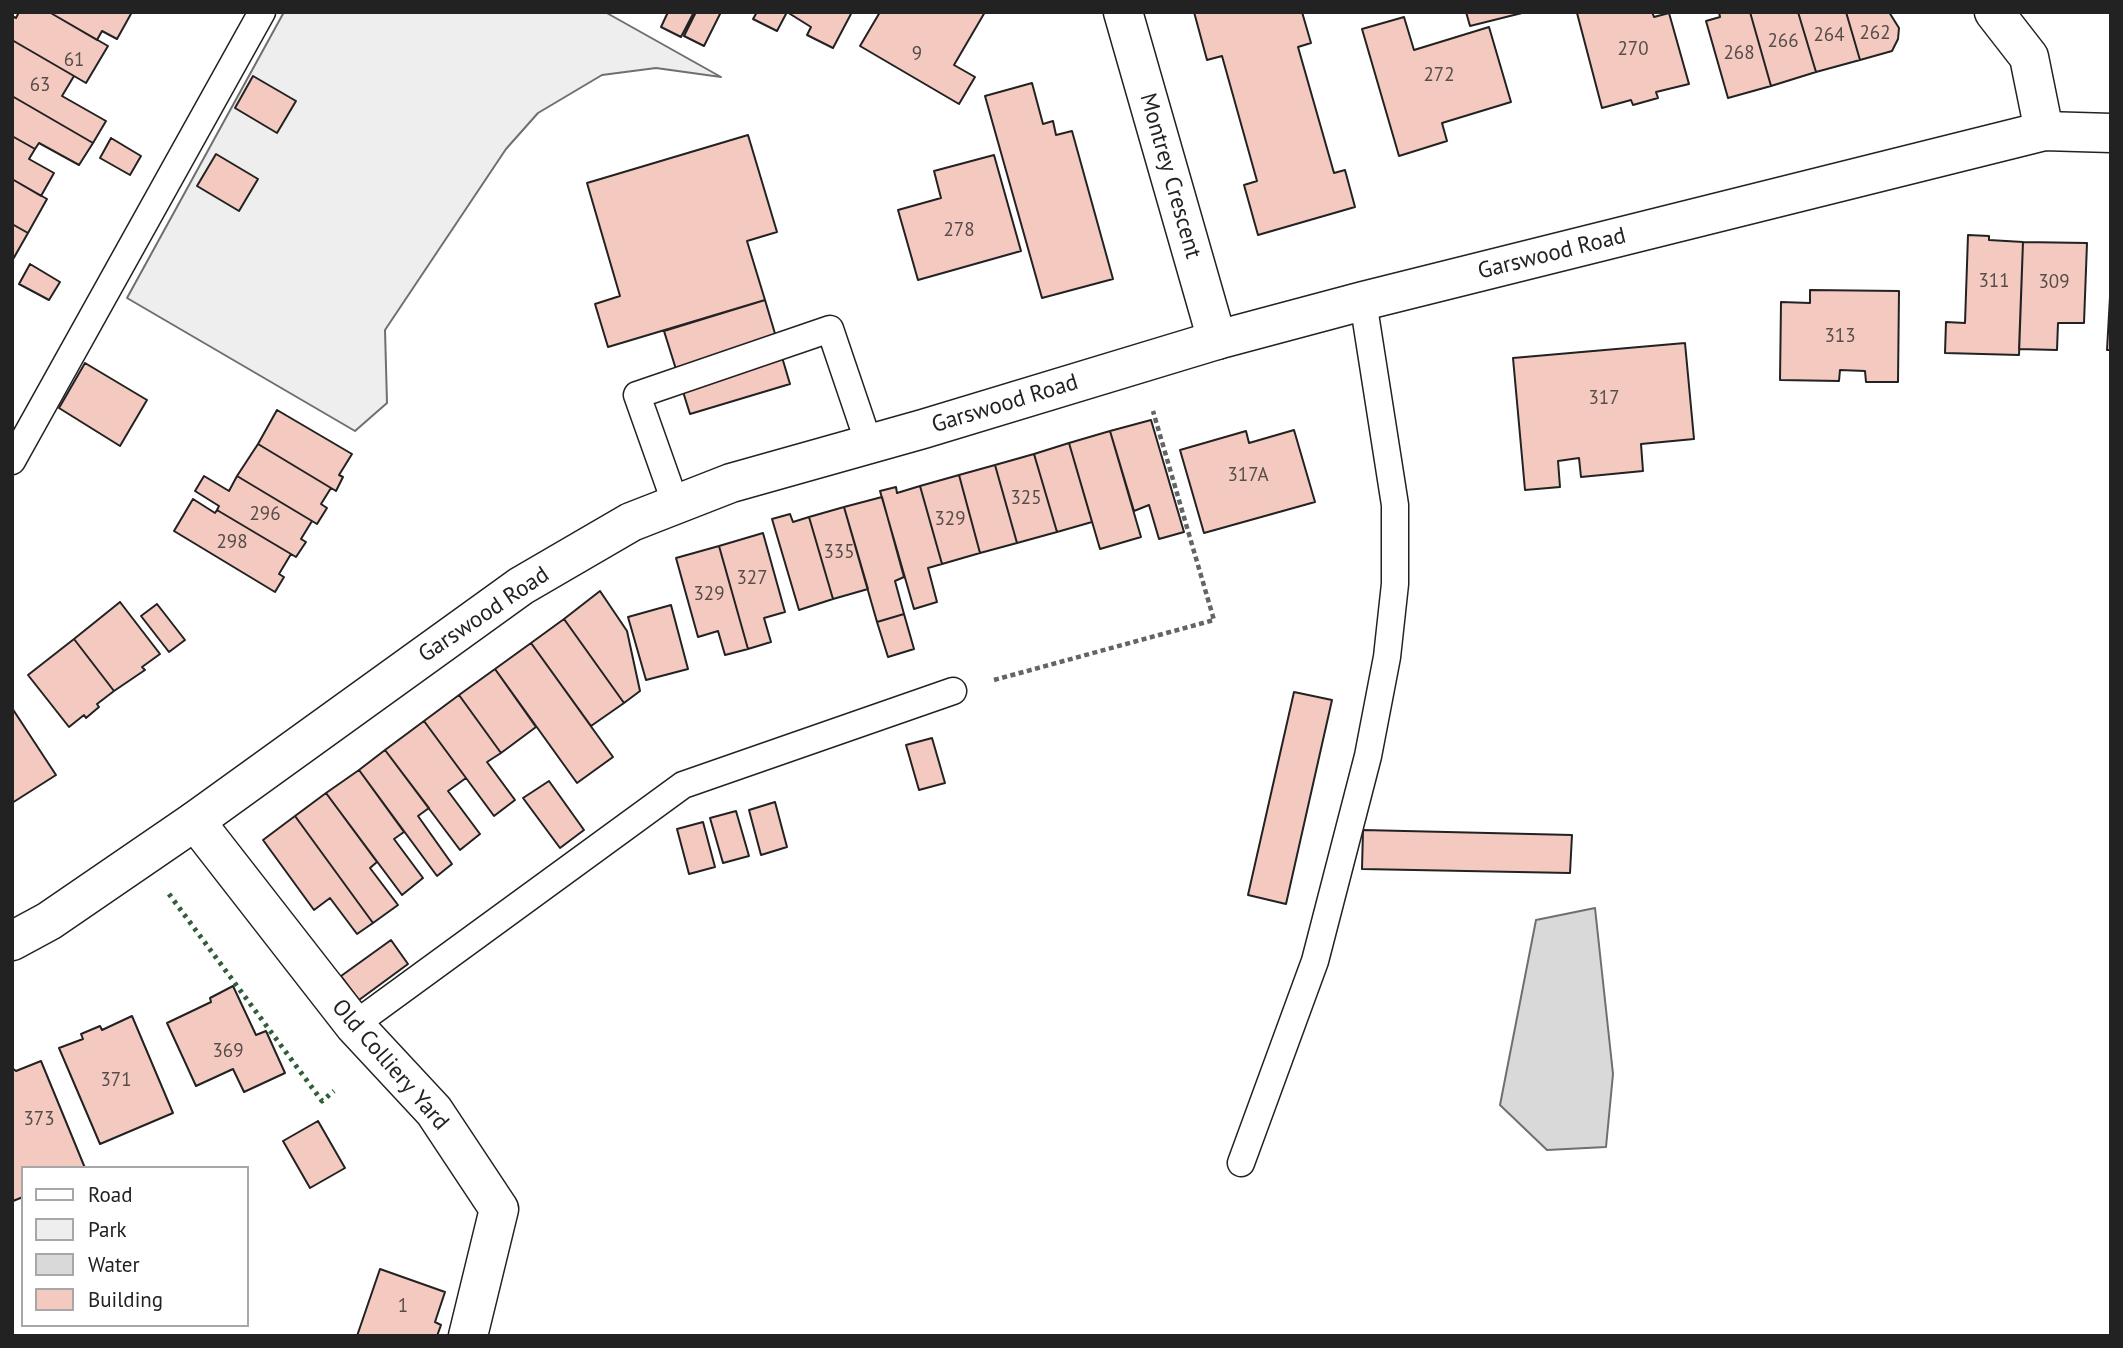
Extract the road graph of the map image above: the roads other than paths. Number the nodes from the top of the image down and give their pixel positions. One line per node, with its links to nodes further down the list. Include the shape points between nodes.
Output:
1 (262, 12): 9 (lane)
2 (1124, 12): 7 (street, Montrey Crescent)
3 (1994, 12): 4 (street, via 2029,57)
4 (2044, 131): 5 (street, Garswood Road); 6 (street, Garswood Road)
5 (2111, 133)
6 (1363, 302): 7 (street, Garswood Road); 15 (lane, via 1395,505 1395,584 1387,657 1368,756 1315,961)
7 (1217, 340): 8 (street, Garswood Road)
8 (869, 444): 10 (street, Garswood Road, via 731,483); 10 (lane, via 830,330 638,396)
9 (12, 461)
10 (676, 505): 12 (street, Garswood Road, via 631,523 521,586)
11 (953, 691): 14 (lane, via 683,785)
12 (195, 821): 13 (street, Garswood Road, via 49,921); 14 (street, Old Colliery Yard)
13 (12, 941)
14 (354, 1025): 16 (street, Old Colliery Yard, via 434,1111 499,1209)
15 (1241, 1163)
16 (468, 1336)

